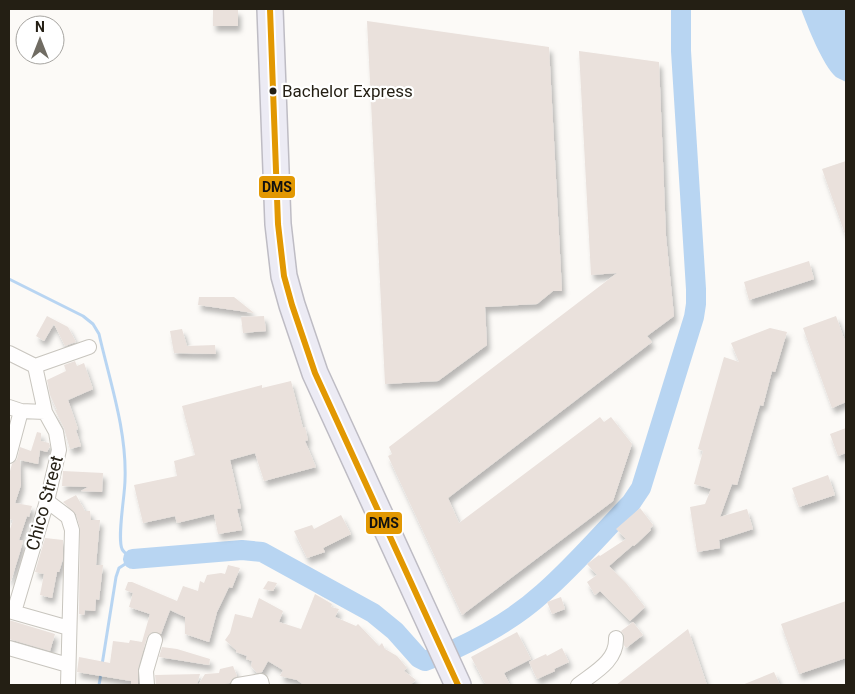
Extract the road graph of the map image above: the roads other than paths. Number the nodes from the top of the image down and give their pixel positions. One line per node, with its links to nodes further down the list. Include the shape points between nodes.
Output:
1 (270, 9): 15 (highway, via 278,224 289,295 315,374)
2 (89, 347): 4 (street)
3 (9, 353): 4 (street)
4 (35, 366): 6 (street, Chico Street)
5 (15, 409): 6 (street); 7 (street)
6 (45, 412): 8 (street, Chico Street, via 56,432 59,450)
7 (9, 456)
8 (47, 501): 9 (street, Chico Street); 10 (street, via 68,517 72,530)
9 (11, 612): 10 (street)
10 (69, 628): 14 (street)
11 (616, 638): 20 (street, via 610,660)
12 (155, 640): 17 (street, via 146,671)
13 (9, 648): 14 (street)
14 (68, 665): 16 (street)
15 (456, 680)
16 (68, 685)
17 (147, 685)
18 (238, 685): 19 (street, via 261,681)
19 (262, 685)
20 (578, 685)

